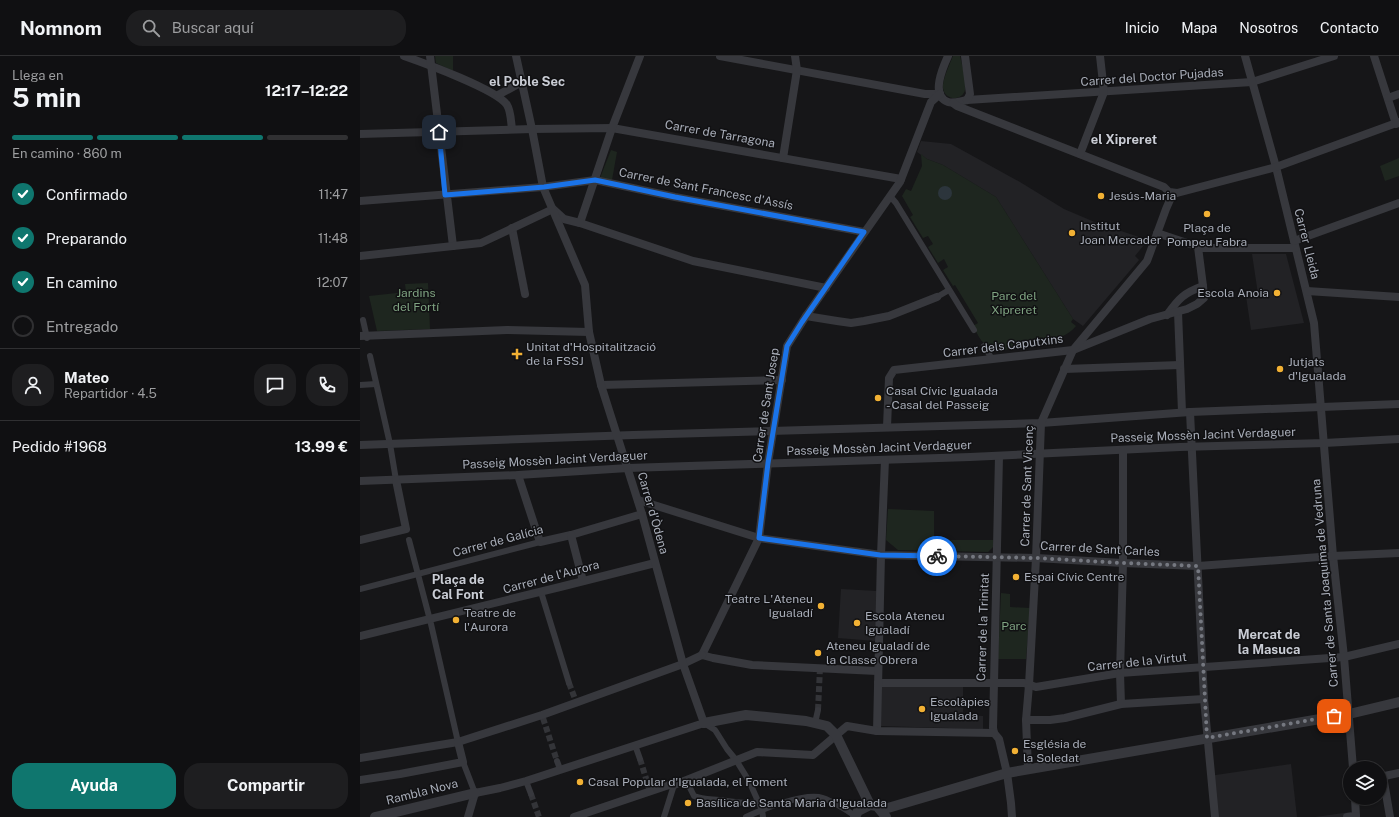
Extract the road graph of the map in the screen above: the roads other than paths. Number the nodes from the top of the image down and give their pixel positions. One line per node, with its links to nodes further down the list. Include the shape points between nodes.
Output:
1 (404, 56): 13 (street)
2 (430, 56): 13 (street)
3 (516, 56): 15 (street, Carrer d'Òdena)
4 (640, 56): 25 (street)
5 (720, 56): 14 (street)
6 (795, 56): 14 (street)
7 (948, 56): 18 (street, via 939,80)
8 (965, 56): 22 (street, via 970,94)
9 (1100, 56): 17 (street)
10 (1245, 56): 16 (street, Carrer Lleida)
11 (1334, 56): 16 (street, Carrer del Doctor Pujadas)
12 (1374, 56): 21 (street)
13 (430, 66): 20 (street); 28 (street)
14 (797, 70): 18 (street, via 925,94); 31 (street)
15 (522, 82): 20 (street); 27 (street, Carrer d'Òdena)
16 (1252, 82): 17 (street, Carrer del Doctor Pujadas); 32 (street, Carrer Lleida)
17 (1104, 92): 22 (street, Carrer del Doctor Pujadas); 30 (street)
18 (940, 94): 23 (street, via 948,103); 33 (street, Carrer de Sant Josep, via 931,102)
19 (1399, 94): 21 (street)
20 (498, 95): 26 (street, via 508,106)
21 (1388, 98): 24 (street)
22 (967, 100): 23 (street, Carrer del Doctor Pujadas)
23 (953, 103): 30 (street)
24 (1397, 123): 32 (street)
25 (612, 128): 27 (street, Carrer de Tarragona); 31 (street, Carrer de Tarragona); 34 (street)
26 (512, 129): 27 (street, Carrer de Tarragona); 28 (street, Carrer de Tarragona)
27 (532, 129): 35 (street, Carrer d'Òdena)
28 (439, 132): 29 (street, Carrer de Tarragona); 37 (street)
29 (360, 134)
30 (1080, 154): 36 (street, via 1164,187)
31 (783, 158): 33 (street, Carrer de Tarragona)
32 (1276, 167): 36 (street); 46 (street, Carrer Lleida)
33 (901, 179): 38 (street, Carrer de Sant Josep)
34 (595, 180): 35 (street, Carrer de Sant Francesc d'Assís); 42 (street); 44 (street, Carrer de Sant Francesc d'Assís)
35 (544, 187): 37 (street, Carrer de Sant Francesc d'Assís); 41 (street, Carrer d'Òdena)
36 (1173, 193): 45 (street, Carrer de Sant Vicenç)
37 (445, 195): 39 (street, Carrer de Sant Francesc d'Assís); 47 (street)
38 (890, 196): 44 (street, Carrer de Sant Josep); 52 (street)
39 (360, 201)
40 (1399, 203): 46 (street)
41 (553, 209): 42 (street, via 564,219); 43 (street); 62 (street, Carrer d'Òdena, via 585,285)
42 (580, 223): 51 (street, via 693,261)
43 (512, 228): 47 (street, via 481,243); 54 (street)
44 (864, 232): 51 (street, Carrer de Sant Josep)
45 (1157, 233): 48 (street); 65 (street, Carrer de Sant Vicenç, via 1147,261)
46 (1294, 244): 48 (street); 53 (street, Carrer Lleida)
47 (453, 246): 49 (street)
48 (1198, 247): 50 (street, Carrer dels Caputxins)
49 (360, 256)
50 (1204, 286): 57 (street, Carrer dels Caputxins, via 1204,298); 58 (street, via 1189,291 1177,301)
51 (826, 288): 59 (street, Carrer de Sant Josep)
52 (949, 290): 55 (street); 61 (street)
53 (1307, 291): 56 (street); 75 (street, Carrer Lleida, via 1314,323)
54 (525, 294)
55 (937, 297): 59 (street, via 889,316 851,323)
56 (1399, 297)
57 (1178, 312): 58 (street, Carrer dels Caputxins); 68 (street)
58 (1167, 315): 65 (street, Carrer dels Caputxins)
59 (806, 316): 70 (street, Carrer de Sant Josep, via 787,346)
60 (363, 320): 63 (street)
61 (974, 330)
62 (589, 332): 63 (street, via 507,330); 73 (street, Carrer d'Òdena)
63 (364, 336)
64 (984, 346): 67 (street)
65 (1073, 350): 67 (street, Carrer dels Caputxins); 69 (street, Carrer de Sant Vicenç)
66 (370, 356): 71 (street)
67 (992, 359): 78 (street, Carrer dels Caputxins, via 894,370 889,378)
68 (1180, 365): 69 (street); 76 (street)
69 (1064, 369): 77 (street, Carrer de Sant Vicenç)
70 (782, 380): 73 (street); 79 (street, Carrer de Sant Josep)
71 (376, 384): 72 (street); 83 (street)
72 (360, 385)
73 (601, 385): 80 (street, Carrer d'Òdena)
74 (1399, 404): 75 (street, Passeig Mossèn Jacint Verdaguer)
75 (1321, 406): 76 (street, Passeig Mossèn Jacint Verdaguer); 82 (street, Carrer Lleida)
76 (1186, 412): 77 (street, Passeig Mossèn Jacint Verdaguer); 85 (street)
77 (1041, 423): 78 (street, Passeig Mossèn Jacint Verdaguer); 87 (street, Carrer de Sant Vicenç)
78 (887, 427): 79 (street, Passeig Mossèn Jacint Verdaguer)
79 (774, 430): 80 (street, Passeig Mossèn Jacint Verdaguer); 90 (street, Carrer de Sant Josep)
80 (616, 435): 83 (street, Passeig Mossèn Jacint Verdaguer); 91 (street, Carrer d'Òdena)
81 (1399, 439): 82 (street, Passeig Mossèn Jacint Verdaguer)
82 (1324, 443): 85 (street, Passeig Mossèn Jacint Verdaguer); 104 (street, Carrer de Santa Joaquima de Vedruna)
83 (390, 444): 84 (street, Passeig Mossèn Jacint Verdaguer); 93 (street)
84 (360, 445)
85 (1192, 447): 86 (street, Passeig Mossèn Jacint Verdaguer); 109 (street)
86 (1123, 450): 87 (street, Passeig Mossèn Jacint Verdaguer); 108 (street)
87 (1041, 454): 88 (street, Passeig Mossèn Jacint Verdaguer); 106 (street, Carrer de Sant Vicenç)
88 (999, 456): 89 (street, Passeig Mossèn Jacint Verdaguer); 105 (street, Carrer de la Trinitat)
89 (885, 460): 90 (street, Passeig Mossèn Jacint Verdaguer); 103 (street)
90 (768, 463): 91 (street, Passeig Mossèn Jacint Verdaguer); 98 (street, Carrer de Sant Josep)
91 (628, 468): 92 (street, Passeig Mossèn Jacint Verdaguer); 95 (street, Carrer d'Òdena)
92 (518, 475): 93 (street, Passeig Mossèn Jacint Verdaguer); 101 (street)
93 (396, 480): 94 (street, Passeig Mossèn Jacint Verdaguer); 99 (street, via 406,529)
94 (360, 481)
95 (638, 500): 96 (street, Carrer d'Òdena); 98 (street, Carrer de Sant Carles)
96 (642, 514): 97 (street, Carrer de Galícia); 107 (street, Carrer d'Òdena)
97 (571, 535): 101 (street, Carrer de Galícia); 111 (street)
98 (759, 538): 103 (street, Carrer de Sant Carles); 117 (street, Carrer de Sant Josep)
99 (360, 540)
100 (409, 540): 110 (street)
101 (540, 542): 110 (street, Carrer de Galícia)
102 (1399, 553): 104 (street, Carrer de Sant Carles)
103 (880, 555): 105 (street, Carrer de Sant Carles); 121 (street)
104 (1333, 556): 109 (street, Carrer de Sant Carles); 118 (street, Carrer de Santa Joaquima de Vedruna)
105 (997, 558): 106 (street, Carrer de Sant Carles); 124 (street, Carrer de la Trinitat)
106 (1036, 558): 108 (street, Carrer de Sant Carles); 126 (street, Carrer de Sant Vicenç)
107 (655, 563): 111 (street, Carrer de l'Aurora); 119 (street, Carrer d'Òdena)
108 (1123, 563): 109 (street, Carrer de Sant Carles); 122 (street)
109 (1198, 566): 120 (street)
110 (417, 573): 112 (street, Carrer de Galícia); 114 (street)
111 (582, 581): 113 (street, Carrer de l'Aurora)
112 (360, 589)
113 (541, 592): 114 (street, Carrer de l'Aurora); 125 (street)
114 (430, 620): 115 (street, Carrer de l'Aurora); 139 (street)
115 (360, 636)
116 (1399, 644): 118 (street, Carrer de la Virtut)
117 (702, 654): 119 (street); 121 (street, via 752,665)
118 (1344, 657): 120 (street, Carrer de la Virtut); 131 (street, Carrer de Santa Joaquima de Vedruna)
119 (683, 664): 133 (street, Carrer d'Òdena); 139 (street, via 575,701 542,716)
120 (1202, 667): 122 (street, Carrer de la Virtut); 127 (street)
121 (877, 671): 123 (street)
122 (1120, 673): 126 (street, Carrer de la Virtut, via 1036,687); 129 (street)
123 (878, 682): 124 (street, Carrer de la Virtut); 135 (street)
124 (993, 682): 126 (street, Carrer de la Virtut); 136 (street, Carrer de la Trinitat)
125 (569, 683)
126 (1029, 685): 132 (street, Carrer de Sant Vicenç)
127 (1204, 699): 129 (street); 138 (street)
128 (1399, 702): 131 (street)
129 (1121, 704): 132 (street, via 1065,718)
130 (818, 710): 134 (street)
131 (1349, 714): 138 (street); 144 (street, Carrer de Santa Joaquima de Vedruna)
132 (1026, 720): 146 (street, Carrer de Sant Vicenç)
133 (704, 723): 134 (street, via 746,715); 140 (street); 143 (street, via 715,730)
134 (815, 723): 137 (street, via 827,726)
135 (877, 731): 136 (street); 137 (street, via 847,726)
136 (994, 733): 147 (street, Carrer de la Trinitat, via 999,739)
137 (836, 736): 143 (street, via 812,755 757,752); 158 (street)
138 (1207, 738): 146 (street); 171 (street)
139 (458, 742): 141 (street); 145 (street)
140 (635, 745): 142 (street); 152 (street, via 558,765)
141 (360, 758)
142 (640, 759)
143 (736, 760): 151 (street); 156 (street, via 749,781)
144 (1352, 761)
145 (463, 762): 150 (street); 154 (street)
146 (1028, 769): 147 (street)
147 (1006, 773): 161 (street); 170 (street, Carrer de la Trinitat)
148 (1399, 773): 149 (street)
149 (1387, 776)
150 (360, 780)
151 (686, 780): 153 (street); 156 (street, via 694,796 700,799 748,804)
152 (526, 781): 154 (street); 155 (street)
153 (674, 785): 166 (street, via 650,790); 167 (street)
154 (475, 793): 164 (street, Rambla Nova); 165 (street)
155 (531, 794)
156 (757, 802): 160 (street)
157 (1387, 802): 173 (street)
158 (870, 805): 161 (street, via 878,806); 162 (street, via 858,811)
159 (1355, 805): 163 (street)
160 (762, 810): 162 (street, via 817,796); 168 (street); 169 (street)
161 (884, 814)
162 (855, 816)
163 (1356, 816): 172 (street)
164 (375, 817)
165 (468, 817)
166 (574, 817)
167 (664, 817)
168 (746, 817)
169 (764, 817)
170 (1012, 817)
171 (1215, 817)
172 (1347, 817)
173 (1390, 817)

